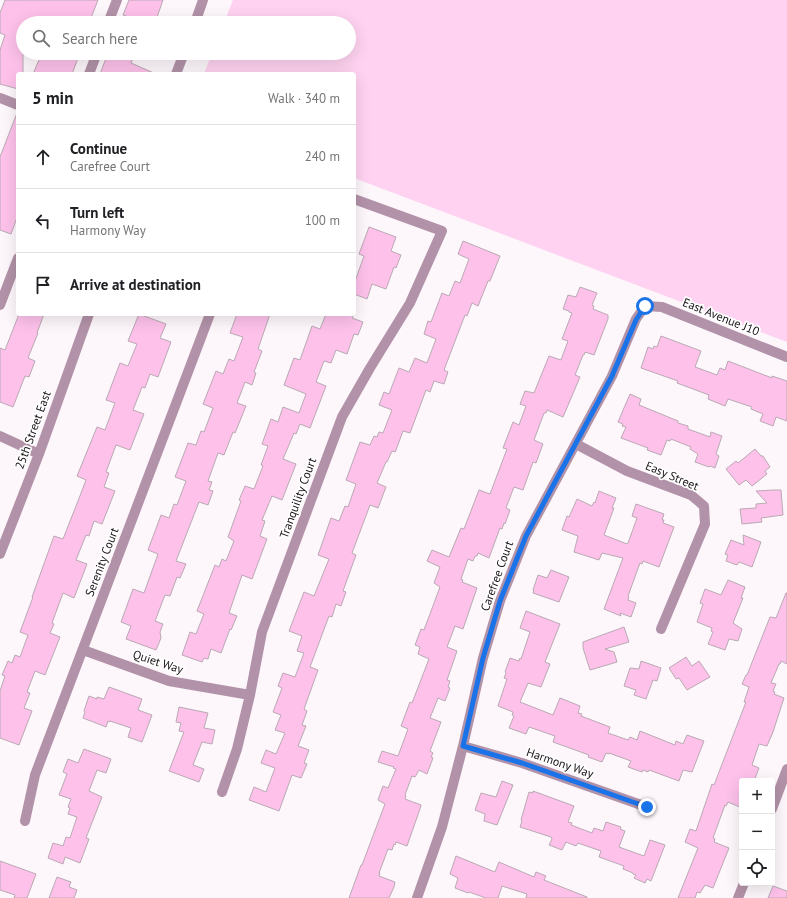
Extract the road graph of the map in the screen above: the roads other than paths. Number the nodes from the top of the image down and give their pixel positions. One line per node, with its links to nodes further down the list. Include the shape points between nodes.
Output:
1 (117, 0): 3 (street)
2 (203, 0): 4 (street)
3 (111, 16)
4 (197, 16)
5 (94, 60): 7 (street)
6 (181, 60): 8 (street)
7 (90, 72)
8 (177, 72)
9 (0, 98): 10 (street)
10 (16, 104)
11 (356, 200): 24 (street, Tranquility Court, via 442,231 410,303 342,417 262,632)
12 (16, 263): 13 (street)
13 (0, 305)
14 (645, 306): 17 (street, East Avenue J10, via 662,307); 19 (street, Carefree Court)
15 (89, 316): 20 (street, 25th Street East)
16 (209, 316): 23 (street, Serenity Court)
17 (787, 357)
18 (0, 436): 20 (street)
19 (576, 444): 22 (street, Easy Street, via 627,471 690,495 704,506 705,524); 25 (street, Carefree Court, via 526,536 500,601 483,658)
20 (39, 454): 21 (street, 25th Street East)
21 (0, 554)
22 (661, 629)
23 (83, 650): 24 (street, Quiet Way, via 170,681); 30 (street, Serenity Court, via 35,775)
24 (250, 695): 27 (street, Tranquility Court, via 237,749)
25 (463, 746): 29 (street, Harmony Way, via 522,763); 32 (street, Carefree Court, via 442,827)
26 (787, 769): 28 (street)
27 (222, 792)
28 (775, 801)
29 (647, 807)
30 (25, 821)
31 (743, 886): 33 (street)
32 (417, 898)
33 (738, 898)

